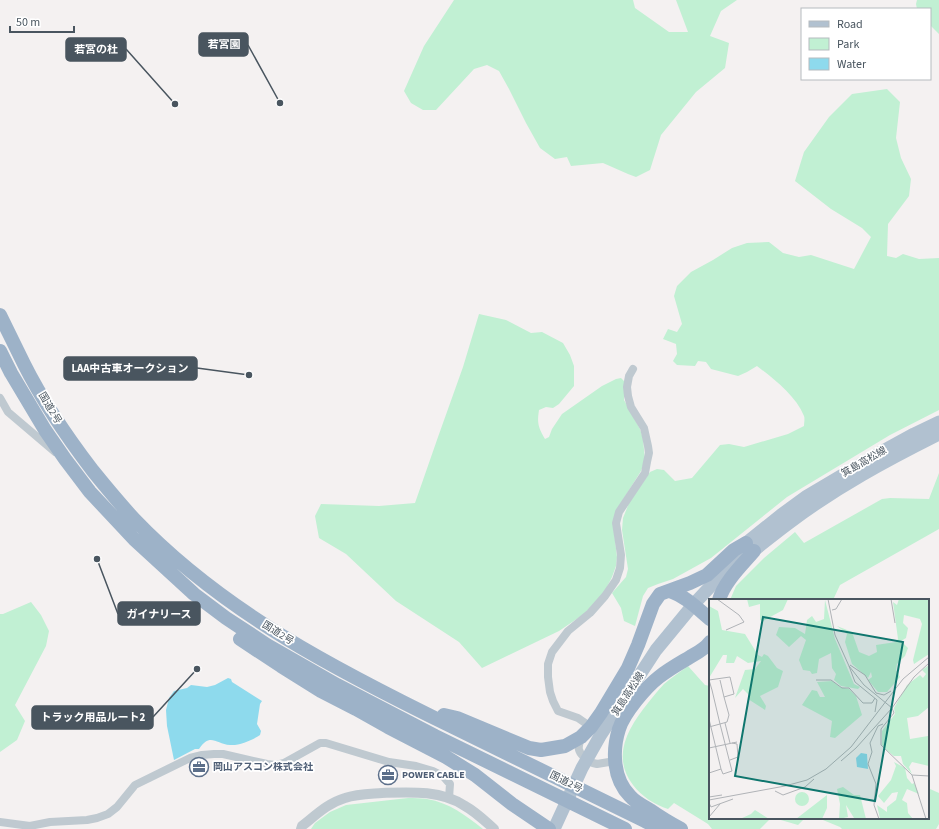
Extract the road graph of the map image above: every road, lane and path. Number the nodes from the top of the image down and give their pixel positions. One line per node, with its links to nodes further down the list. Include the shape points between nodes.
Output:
1 (0, 315): 15 (highway, 国道2号, via 53,416 74,446 134,519 165,549 192,573 246,613 293,643)
2 (0, 351): 7 (highway, 国道2号, via 45,430)
3 (633, 370): 16 (street, via 628,376 628,396 644,428 649,453 645,474 619,512 616,523 621,555 620,568 616,580 605,596 590,614 568,631 552,652 548,664 550,692 558,711 578,718)
4 (0, 398): 7 (street, via 8,412)
5 (939, 422): 8 (main road, 箕島高松線, via 807,496 781,514)
6 (939, 434): 8 (main road, 箕島高松線, via 840,488)
7 (65, 459): 10 (highway, 国道2号, via 90,492 134,539)
8 (750, 547): 9 (highway, via 734,550 707,575); 11 (highway); 12 (main road, 箕島高松線)
9 (670, 591): 12 (highway); 16 (highway, via 660,594 653,604 628,668 601,713)
10 (194, 594): 24 (highway, via 211,615 231,633 321,690 446,757); 26 (highway, 国道2号, via 266,645 337,685)
11 (719, 599)
12 (692, 605): 13 (highway); 18 (main road, 箕島高松線, via 656,650 600,736)
13 (709, 618)
14 (709, 643): 17 (highway, via 658,677 628,711 619,728 614,746)
15 (402, 702): 16 (highway, via 457,718 529,748 541,750 565,746); 27 (highway, 国道2号)
16 (586, 732): 18 (street, via 578,748)
17 (615, 761): 18 (street); 28 (highway, via 618,776 629,795)
18 (586, 763): 25 (main road, 箕島高松線)
19 (449, 798): 21 (street, via 450,784 443,776 433,771 320,743 284,763 276,764 223,754 190,758 135,785 108,814 87,820 50,822); 22 (street, via 422,792 346,797 329,805); 23 (street, via 465,806)
20 (0, 822): 21 (street)
21 (29, 828)
22 (301, 829)
23 (494, 829)
24 (549, 829)
25 (554, 829)
26 (625, 829)
27 (660, 829)
28 (681, 829)

